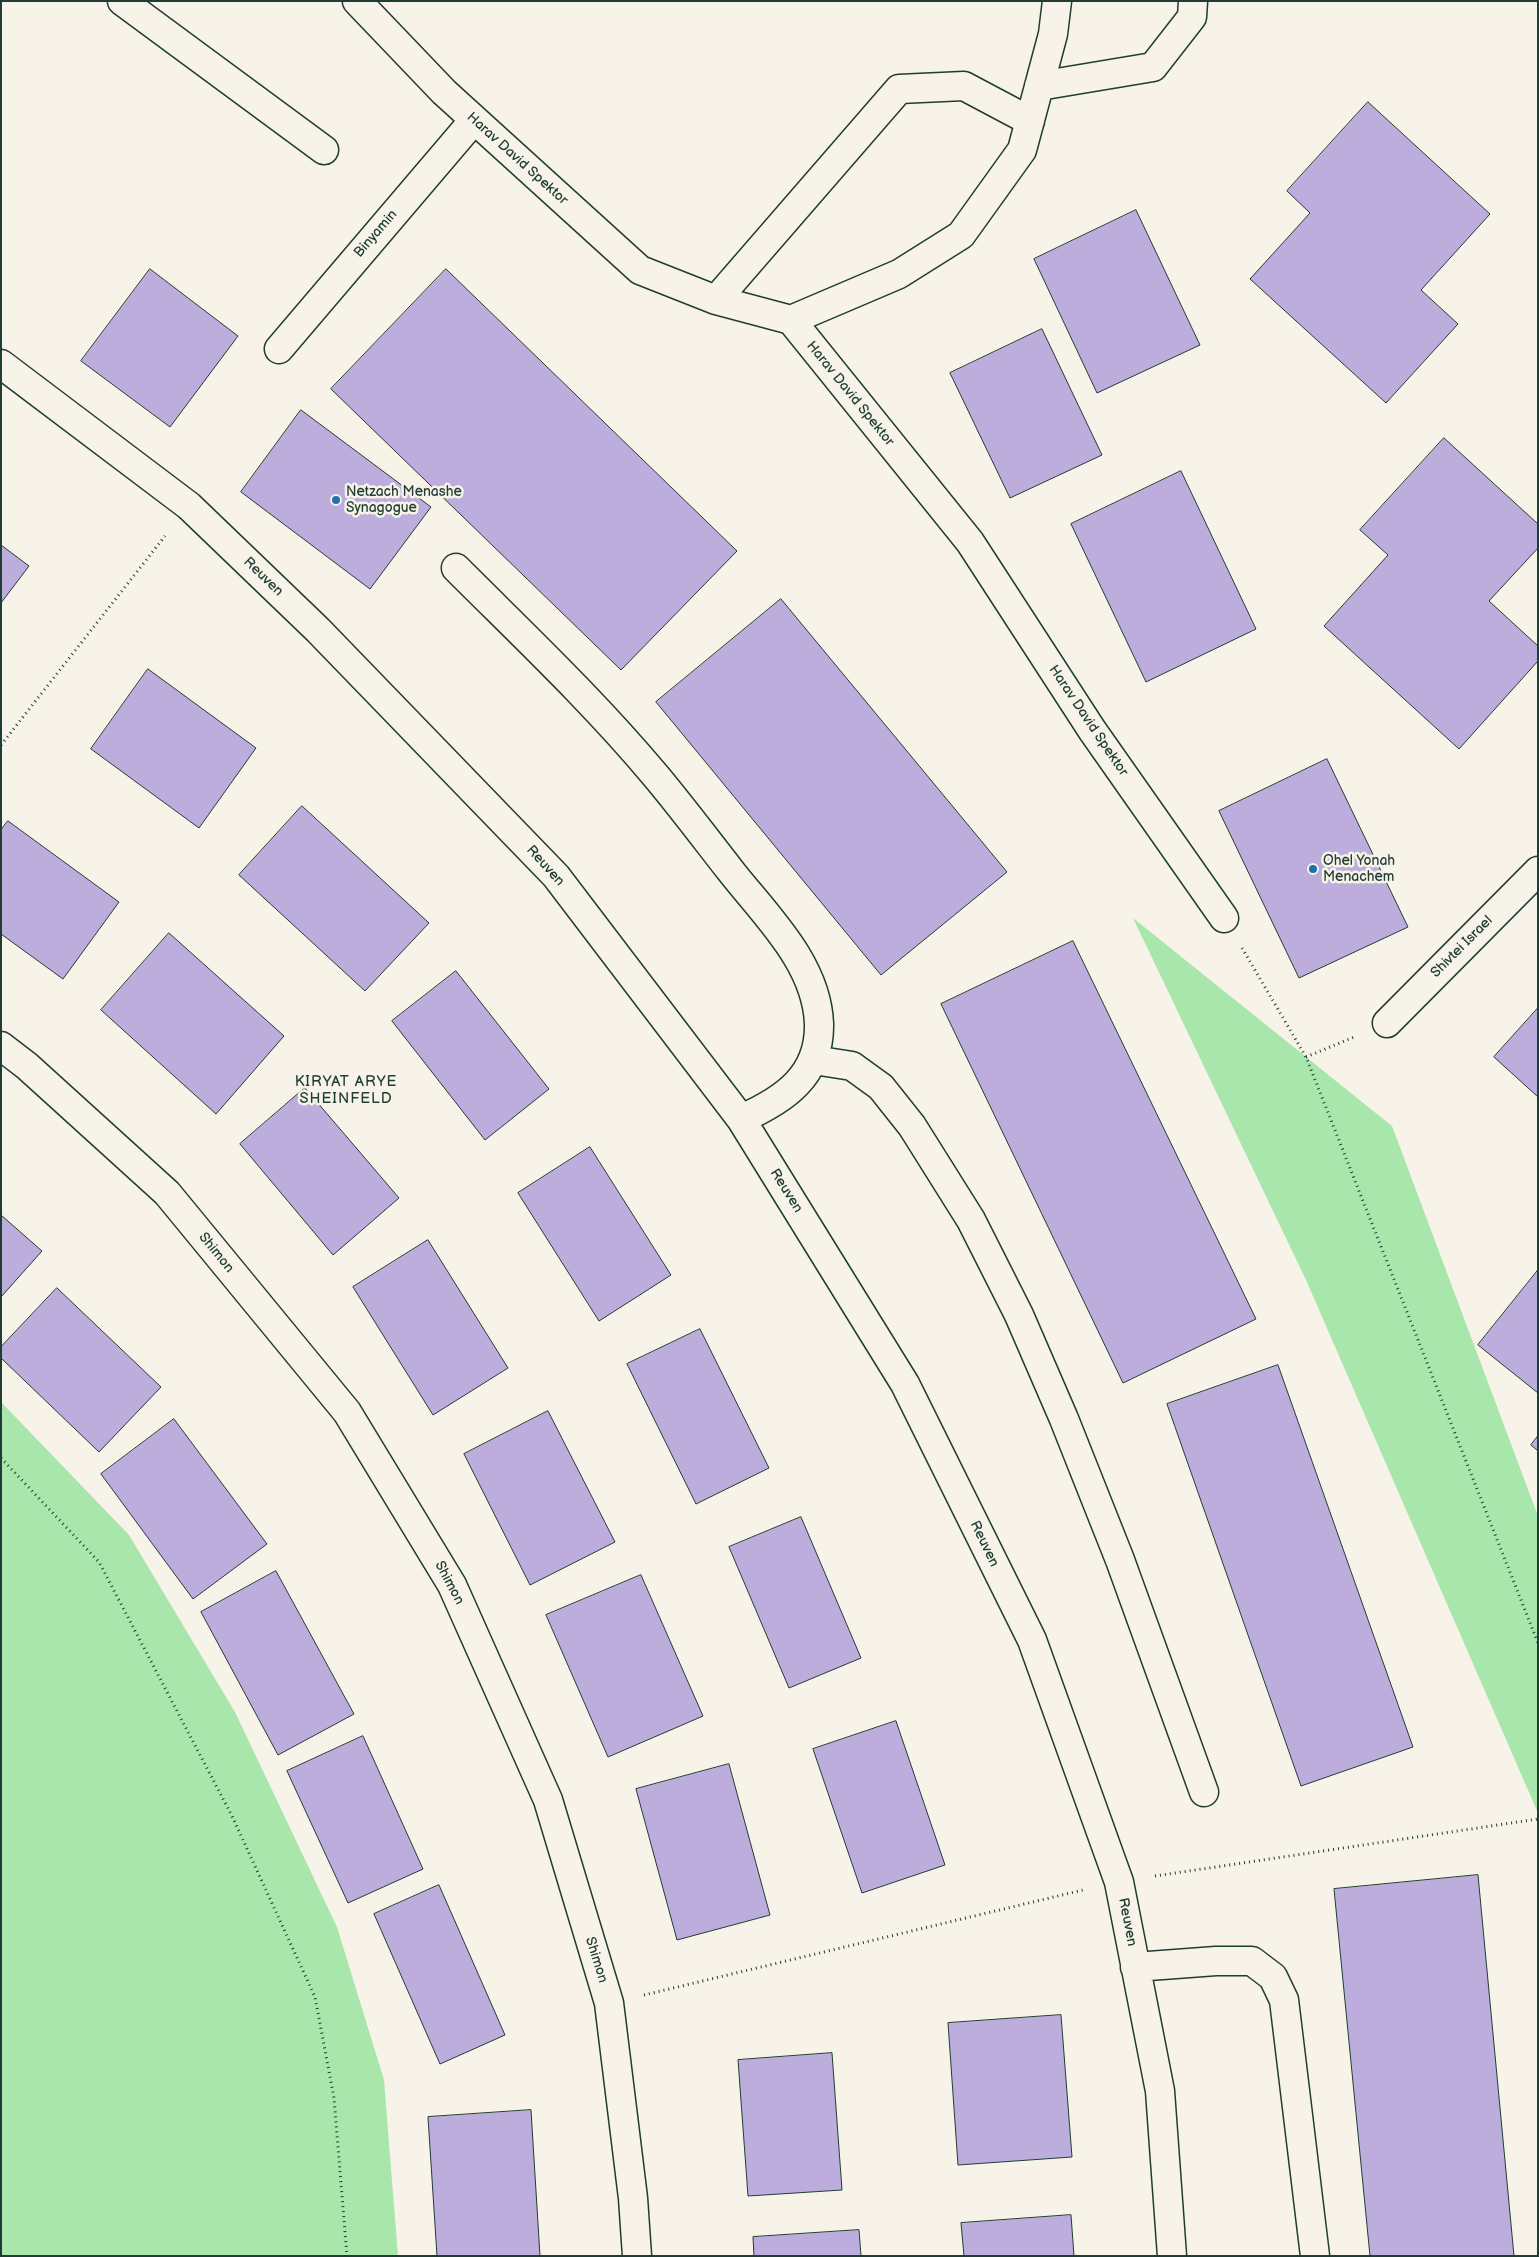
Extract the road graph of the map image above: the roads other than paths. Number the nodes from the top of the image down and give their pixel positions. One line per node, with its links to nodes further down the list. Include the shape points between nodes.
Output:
1 (122, 1): 8 (street)
2 (357, 1): 6 (street, Harav David Spektor)
3 (1057, 1): 5 (street, via 1054,34)
4 (1193, 1): 5 (street, via 1192,17 1153,67)
5 (1040, 86): 7 (street)
6 (474, 120): 9 (street, Harav David Spektor, via 640,270); 11 (street, Binyamin)
7 (1030, 121): 9 (street, via 964,86 899,89); 10 (street, via 1022,150 961,235 899,274)
8 (324, 150)
9 (716, 300): 10 (street, Harav David Spektor)
10 (791, 320): 15 (street, Harav David Spektor, via 970,542 1092,730)
11 (279, 349)
12 (1, 364): 19 (street, Reuven, via 189,506 318,630 556,876)
13 (456, 568): 18 (street, via 572,684 655,774 784,938 804,969 816,998 819,1025)
14 (1538, 871): 16 (street, Shivtei Israel)
15 (1224, 918)
16 (1387, 1023)
17 (1, 1046): 22 (street, Shimon, via 167,1193 347,1412 452,1585 548,1800 609,2003)
18 (814, 1060): 19 (street, via 798,1083 768,1107); 20 (street, via 852,1066 880,1087 912,1126 971,1220 1019,1315 1064,1419 1120,1560)
19 (741, 1119): 21 (street, Reuven, via 905,1384 1032,1640 1119,1882)
20 (1204, 1792)
21 (1135, 1967): 23 (street, Reuven, via 1160,2091); 24 (street, via 1252,1961 1273,1978 1284,2000)
22 (637, 2256)
23 (1172, 2256)
24 (1315, 2256)

